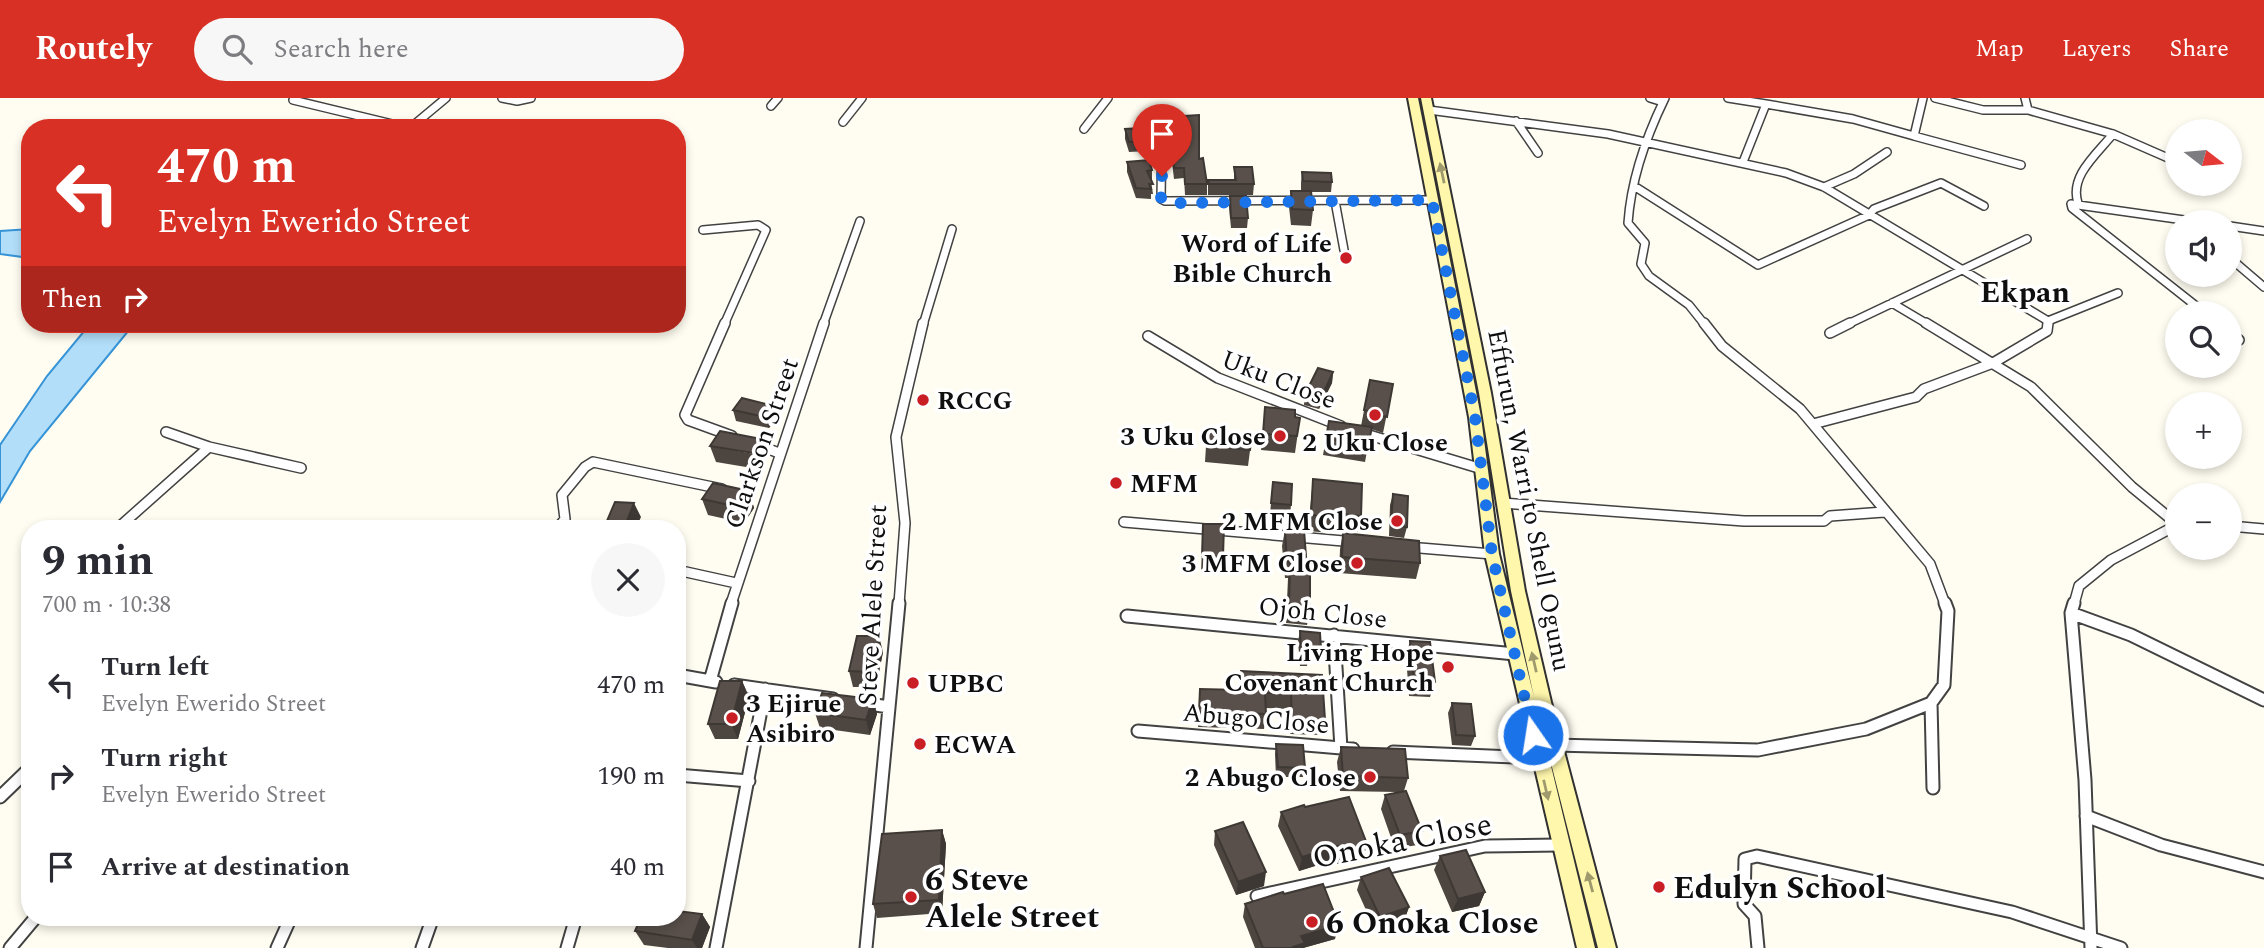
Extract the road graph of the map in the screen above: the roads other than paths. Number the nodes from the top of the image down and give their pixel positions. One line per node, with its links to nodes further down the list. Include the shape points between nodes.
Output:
1 (446, 98): 20 (street)
2 (502, 98): 3 (street)
3 (531, 98)
4 (778, 98): 17 (street)
5 (862, 98): 22 (street)
6 (1108, 98): 23 (street)
7 (1413, 98): 35 (main road, Effurun, Warri to Shell Ogunu)
8 (1650, 98): 14 (street)
9 (1728, 98): 16 (street)
10 (1923, 98): 26 (street)
11 (1935, 98): 18 (street, via 1983,110)
12 (2025, 98): 18 (street)
13 (293, 100): 19 (street)
14 (1664, 100): 27 (street)
15 (1427, 104): 21 (street); 43 (main road, Effurun, Warri to Shell Ogunu, one-way to 15)
16 (1766, 104): 26 (street, via 1839,116); 31 (street)
17 (771, 106)
18 (2028, 110): 25 (street)
19 (372, 119)
20 (421, 119)
21 (1516, 121): 27 (street); 29 (street)
22 (843, 122)
23 (1084, 129)
24 (1162, 129): 36 (street, via 1161,199 1165,201)
25 (2113, 134): 30 (street); 37 (street, via 2076,181)
26 (1914, 136): 32 (street)
27 (1646, 144): 31 (street); 33 (street)
28 (1887, 152): 34 (street)
29 (1538, 153)
30 (2165, 157)
31 (1743, 162): 34 (street)
32 (2021, 165)
33 (1634, 186): 39 (street, via 1758,265); 60 (street, via 1628,223 1645,243 1641,264 1645,271 1689,305 1722,346)
34 (1825, 187): 39 (street)
35 (1432, 200): 36 (street); 42 (main road, Effurun, Warri to Shell Ogunu)
36 (1335, 201): 49 (street)
37 (2078, 203): 40 (street); 54 (street, via 2071,204 2072,208)
38 (1984, 206): 39 (street, via 1941,183)
39 (1869, 215): 50 (street)
40 (2165, 218)
41 (860, 221): 63 (street, Clarkson Street)
42 (1437, 224): 43 (main road); 65 (main road, Effurun, Warri to Shell Ogunu)
43 (1452, 225): 69 (main road, Effurun, Warri to Shell Ogunu)
44 (2242, 228): 47 (street)
45 (952, 229): 92 (street, Steve Alele Street, via 898,420 905,523)
46 (703, 230): 63 (street, via 758,225 766,230 684,418)
47 (2264, 231)
48 (2027, 239): 50 (street)
49 (1344, 250)
50 (1961, 268): 55 (street); 56 (street)
51 (2242, 268): 52 (street)
52 (2264, 287)
53 (2118, 292): 56 (street)
54 (2190, 301)
55 (1892, 303): 57 (street); 59 (street)
56 (2048, 321): 59 (street, via 2048,331)
57 (1830, 333)
58 (1148, 336): 65 (street, Uku Close, via 1183,361 1239,390)
59 (1993, 363): 60 (street, via 1924,388 1916,397); 71 (street, via 2048,402)
60 (1813, 424): 70 (street)
61 (166, 432): 62 (street)
62 (209, 447): 64 (street); 72 (street)
63 (779, 453): 68 (street, Clarkson Street)
64 (301, 468)
65 (1482, 469): 80 (main road, Effurun, Warri to Shell Ogunu)
66 (737, 492): 73 (street, via 593,462 562,495)
67 (750, 495): 68 (street)
68 (764, 497): 82 (street, Clarkson Street)
69 (1502, 503): 70 (street, via 1757,521 1824,522 1830,516); 94 (main road, Effurun, Warri to Shell Ogunu, one-way to 69)
70 (1884, 512): 91 (street, via 1930,564 1948,611 1944,685)
71 (2165, 515)
72 (124, 520)
73 (564, 520)
74 (1124, 522): 78 (street)
75 (2242, 527): 76 (street)
76 (2264, 529)
77 (2165, 532): 83 (street, via 2111,561 2079,586)
78 (1369, 544)
79 (1396, 546): 80 (street)
80 (1492, 554): 86 (main road, Effurun, Warri to Shell Ogunu)
81 (686, 572): 82 (street)
82 (736, 583): 88 (street, Clarkson Street)
83 (2071, 613): 90 (street, via 2132,635); 104 (street)
84 (1127, 616): 85 (street, Ojoh Close)
85 (1334, 635): 86 (street, Ojoh Close); 95 (street)
86 (1515, 654): 98 (main road, Effurun, Warri to Shell Ogunu)
87 (686, 677): 88 (street)
88 (710, 681): 89 (street)
89 (765, 689): 92 (street); 101 (street)
90 (2264, 700)
91 (1931, 703): 94 (street, via 1867,729 1758,750); 102 (street)
92 (889, 708): 118 (street, Steve Alele Street)
93 (1138, 731): 95 (street, Abugo Close)
94 (1554, 745): 120 (main road, Effurun, Warri to Shell Ogunu, one-way to 94)
95 (1341, 748): 96 (street, Abugo Close)
96 (1369, 750)
97 (1383, 751): 98 (street)
98 (1539, 758): 105 (main road, Effurun, Warri to Shell Ogunu, one-way to 105)
99 (686, 776): 101 (street)
100 (21, 777): 103 (street)
101 (750, 781): 117 (street)
102 (1933, 788)
103 (0, 797)
104 (2086, 816): 106 (street, via 2161,845); 112 (street)
105 (1559, 845): 107 (street, Onoka Close, via 1485,846); 119 (main road, Effurun, Warri to Shell Ogunu)
106 (2264, 872)
107 (1257, 896)
108 (28, 926): 113 (street)
109 (287, 926): 114 (street)
110 (430, 926): 115 (street)
111 (573, 926): 116 (street)
112 (2090, 942): 121 (street, via 2000,909 1757,856 1745,859 1744,904 1755,916); 122 (street)
113 (10, 948)
114 (277, 948)
115 (422, 948)
116 (567, 948)
117 (716, 948)
118 (866, 948)
119 (1586, 948)
120 (1607, 948)
121 (1758, 948)
122 (2121, 948)

